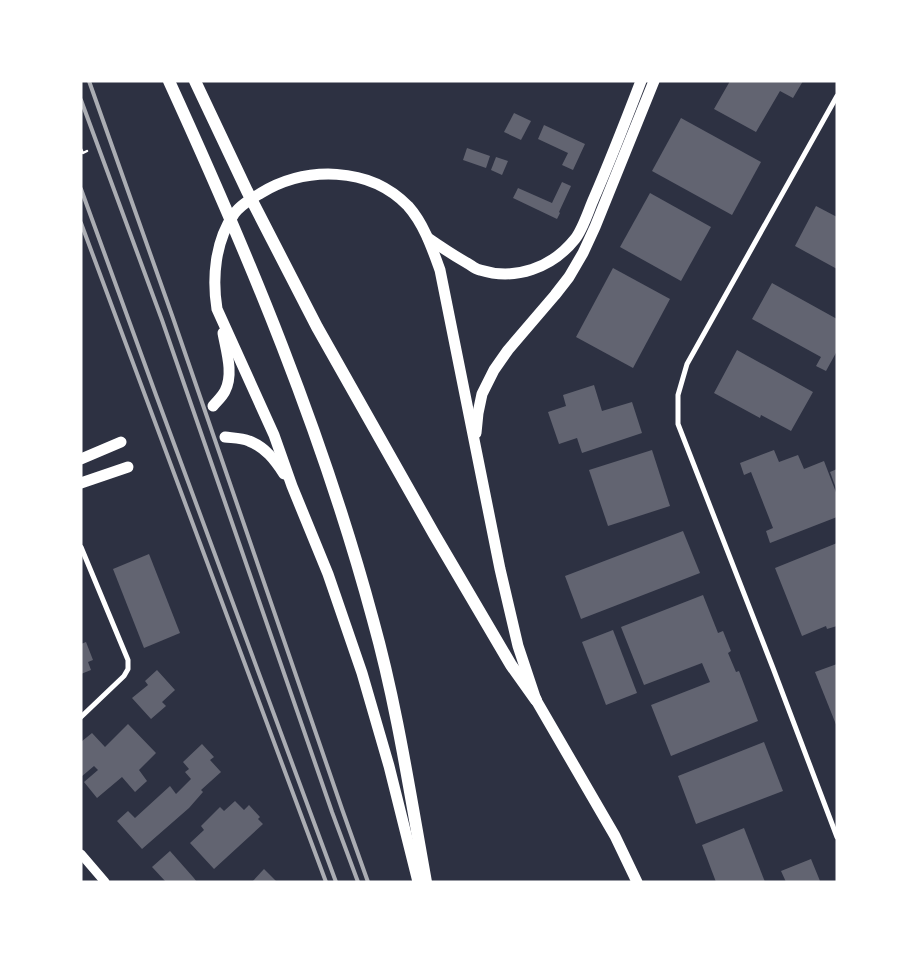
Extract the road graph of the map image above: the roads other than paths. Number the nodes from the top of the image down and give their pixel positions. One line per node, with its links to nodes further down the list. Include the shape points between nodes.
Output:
1 (169, 81): 24 (highway, via 266,307 338,502 374,622 389,686)
2 (195, 81): 17 (highway, via 313,318 434,534 511,665)
3 (641, 81): 6 (main road, via 576,238 561,253 536,269 520,274 502,274 479,270)
4 (654, 81): 11 (main road, via 583,253 555,296 508,350 487,382 478,412)
5 (836, 99): 19 (street, via 687,364 678,395 678,424)
6 (427, 237): 7 (main road, via 408,206 369,180 323,174 288,181 248,201 230,221 220,242 216,261); 11 (main road, via 440,270)
7 (218, 309): 8 (main road, via 229,361 228,381 226,390); 15 (main road, via 274,436)
8 (213, 406)
9 (225, 437): 15 (main road, via 247,440 260,446)
10 (121, 442): 12 (main road)
11 (475, 445): 17 (main road, via 518,646)
12 (81, 458)
13 (128, 467): 14 (main road)
14 (81, 483)
15 (292, 486): 23 (main road, via 328,574 362,673)
16 (81, 547): 18 (street, via 128,660 124,676)
17 (536, 700): 21 (main road)
18 (81, 717)
19 (837, 836)
20 (81, 854): 22 (street)
21 (630, 866): 25 (main road); 26 (main road)
22 (105, 882)
23 (418, 882)
24 (426, 882)
25 (630, 882)
26 (637, 882)

